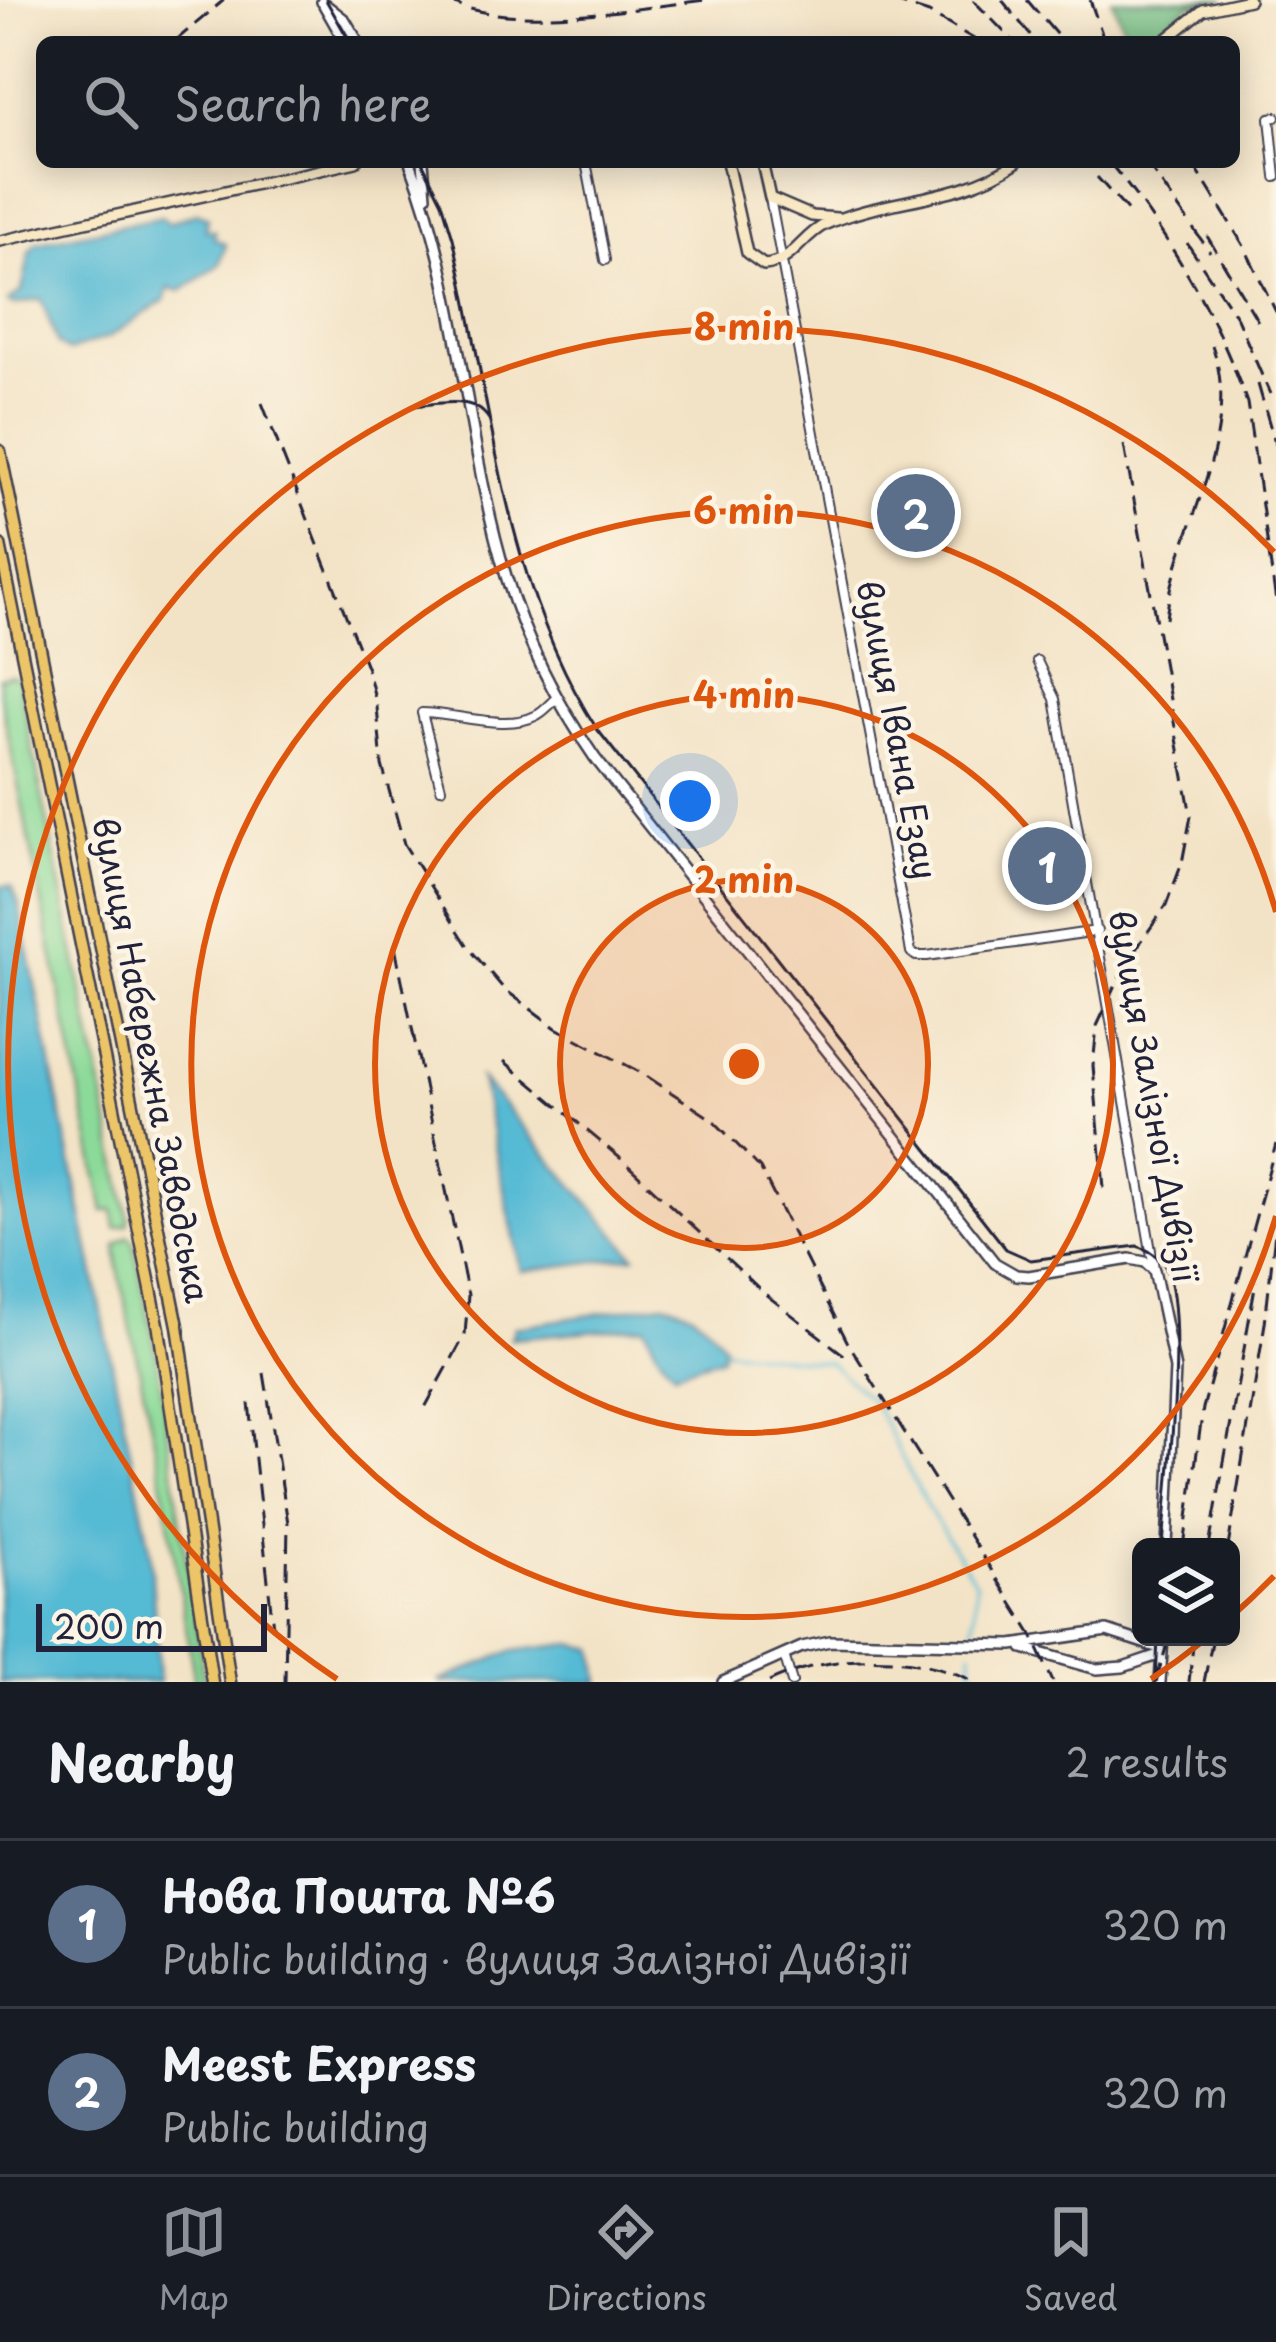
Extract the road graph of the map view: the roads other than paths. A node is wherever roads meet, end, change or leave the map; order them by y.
1 (1249, 0) edge
2 (321, 1) edge
3 (341, 36) edge
4 (354, 36) edge
5 (1170, 36) edge
6 (1276, 118) edge
7 (329, 168) edge
8 (412, 168) edge
9 (424, 168) edge
10 (587, 168) edge
11 (729, 168) edge
12 (763, 168) edge
13 (1005, 168) edge
14 (1276, 177) edge
15 (770, 198) junction
16 (428, 213) junction
17 (842, 218) junction
18 (0, 242) edge
19 (605, 260) dead end
20 (783, 262) junction
21 (0, 451) edge
22 (0, 545) edge
23 (1037, 661) dead end
24 (557, 698) junction
25 (441, 788) dead end
26 (1097, 931) junction
27 (1154, 1270) junction
28 (1167, 1538) edge
29 (1012, 1645) junction
30 (1162, 1647) edge
31 (784, 1654) junction
32 (791, 1681) edge
33 (212, 1682) edge
34 (230, 1682) edge
35 (723, 1682) edge
36 (1160, 1682) edge

1 - 5 main road
2 - 3 street
2 - 4 street
6 - 14 street
7 - 18 main road
8 - 16 street
9 - 16 street
10 - 19 street
11 - 20 main road
12 - 15 main road, вулиця Івана Езау
13 - 17 main road
15 - 17 main road
15 - 20 street, вулиця Івана Езау
16 - 24 street
17 - 20 main road
20 - 26 street, вулиця Івана Езау
21 - 34 main road, вулиця Набережна Заводська
22 - 33 main road, вулиця Набережна Заводська
23 - 26 street, вулиця Залізної Дивізії
24 - 25 street
24 - 27 street
26 - 27 street, вулиця Залізної Дивізії
27 - 28 street, вулиця Залізної Дивізії
29 - 30 street
29 - 30 street
29 - 31 street
30 - 36 street
31 - 32 street
31 - 35 street

